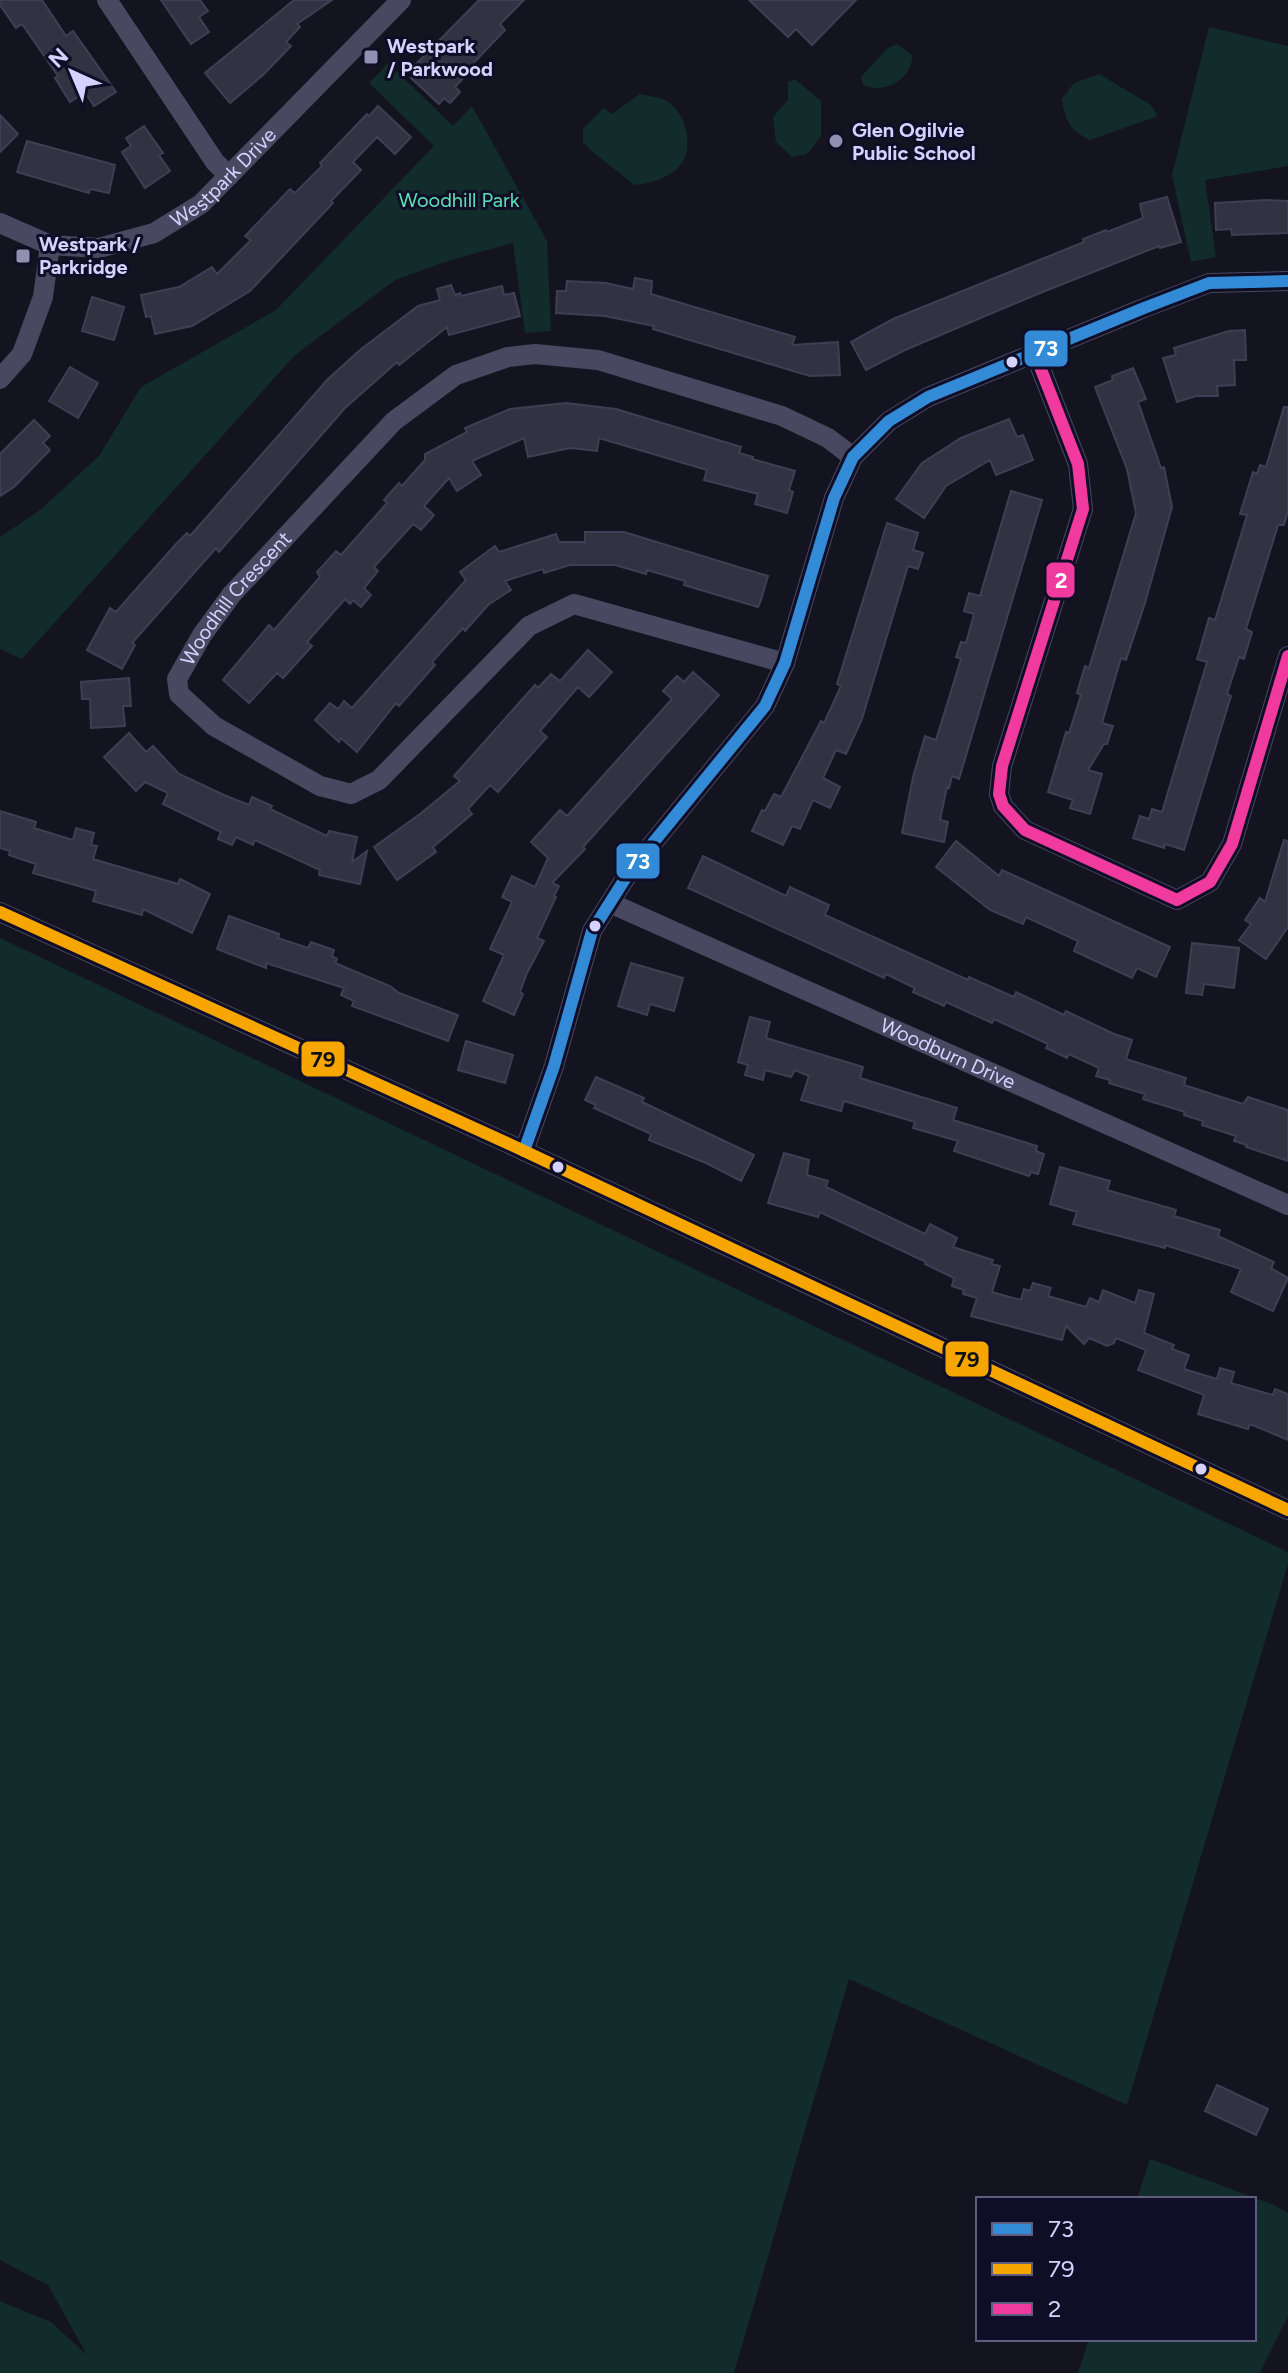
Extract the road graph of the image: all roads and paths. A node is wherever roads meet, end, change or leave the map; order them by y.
1 (107, 0) edge
2 (400, 1) edge
3 (229, 176) junction
4 (0, 223) edge
5 (50, 245) junction
6 (1288, 281) edge
7 (1035, 354) junction
8 (0, 379) edge
9 (853, 457) junction
10 (1288, 656) edge
11 (785, 663) junction
12 (610, 903) junction
13 (0, 912) edge
14 (524, 1151) junction
15 (1288, 1205) edge
16 (1288, 1510) edge

1 - 3 street
2 - 3 street, Westpark Drive
3 - 5 street, Westpark Drive
4 - 5 street, Westpark Drive
5 - 8 street
6 - 7 street
7 - 9 street
7 - 10 street
9 - 11 street
9 - 11 street, Woodhill Crescent
11 - 12 street
12 - 14 street
12 - 15 street, Woodburn Drive
13 - 14 street
14 - 16 street

